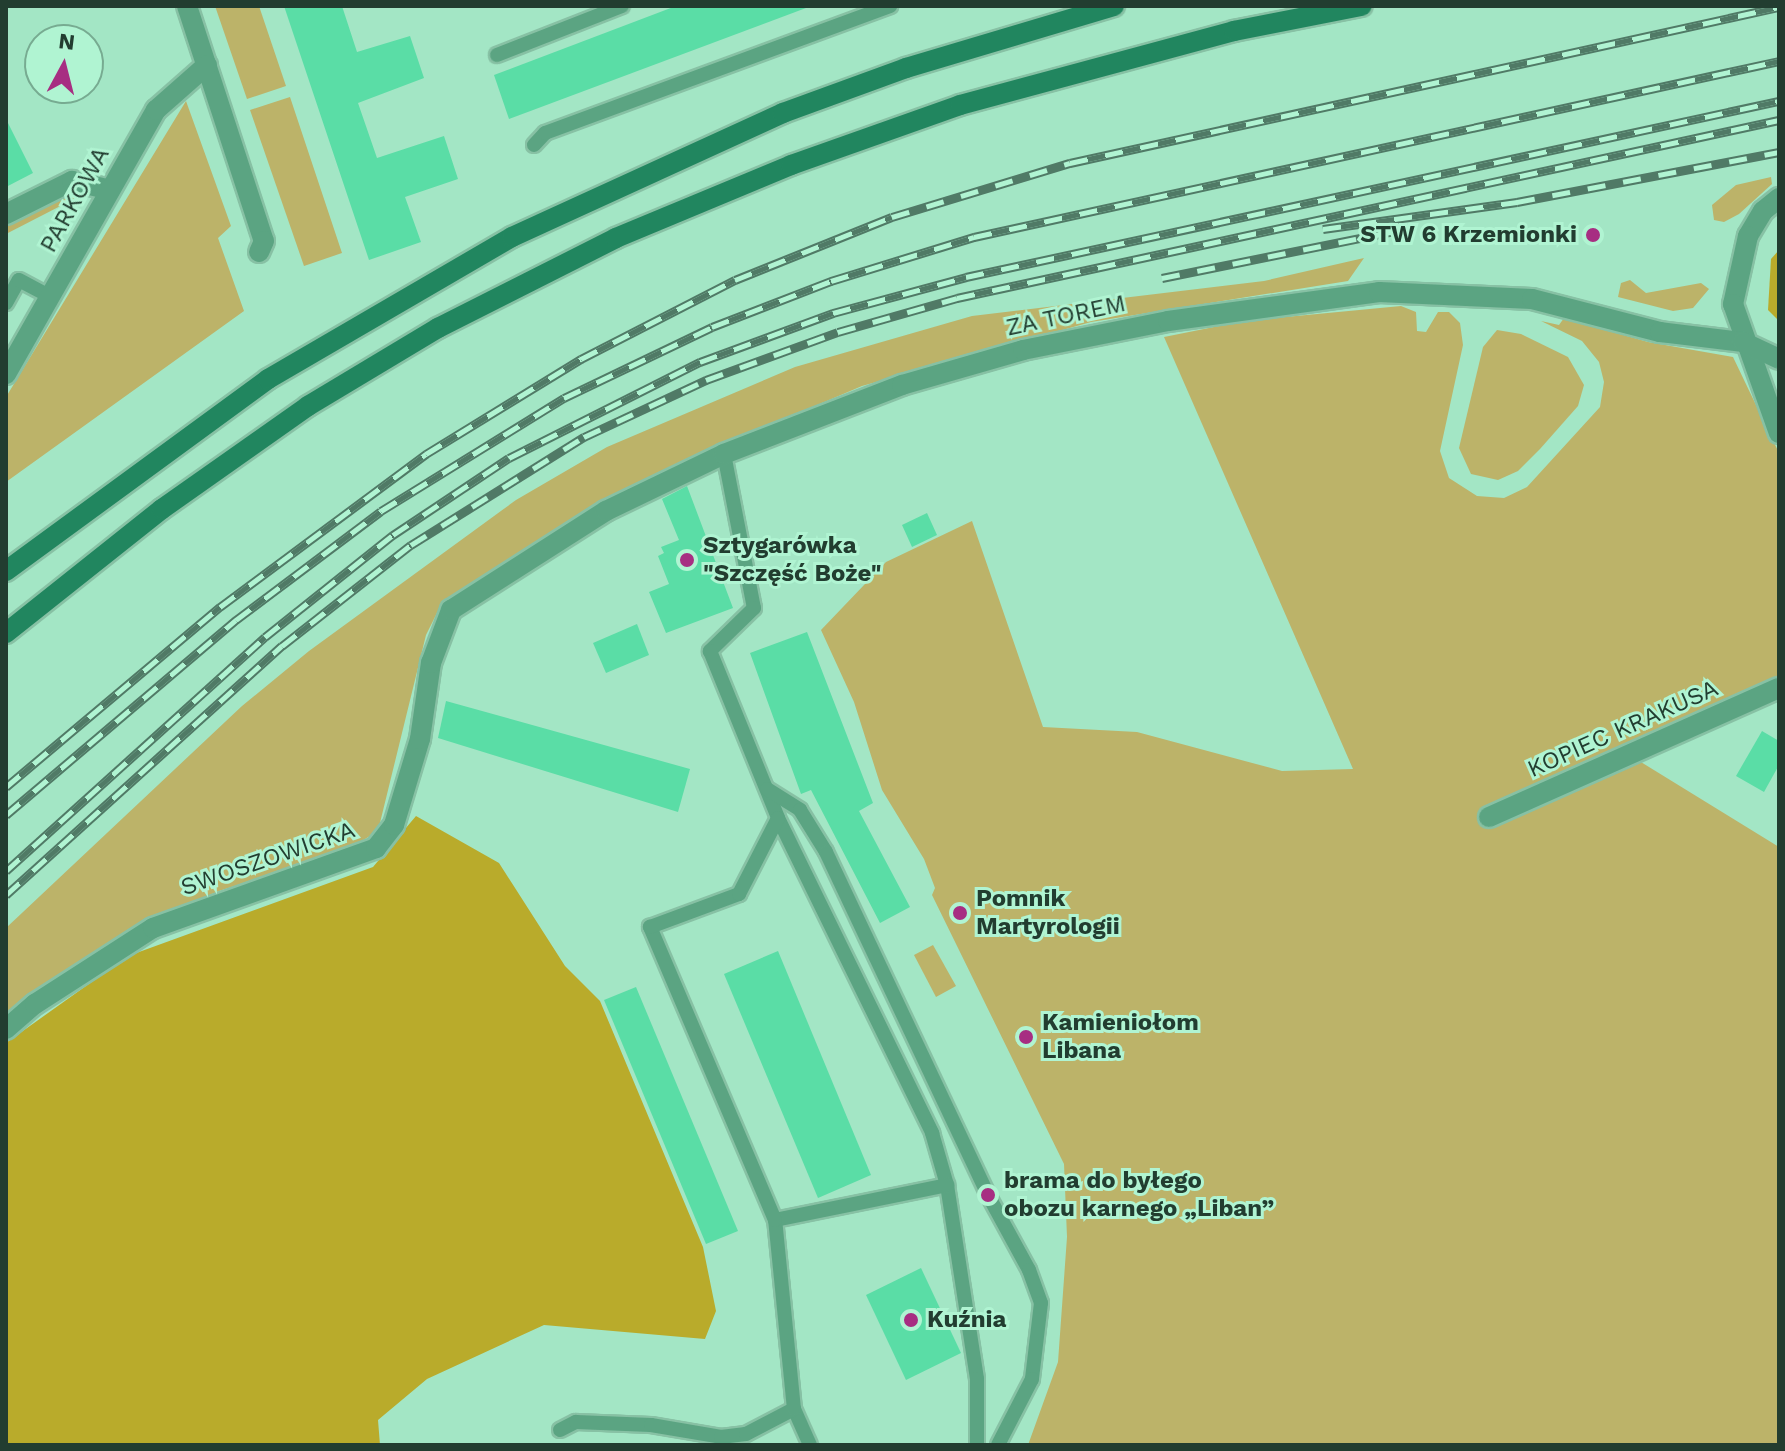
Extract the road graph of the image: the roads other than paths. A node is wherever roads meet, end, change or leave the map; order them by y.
1 (187, 6) edge
2 (622, 6) edge
3 (890, 6) edge
4 (1114, 6) edge
5 (1362, 6) edge
6 (497, 55) dead end
7 (207, 65) junction
8 (534, 145) dead end
9 (110, 190) junction
10 (1779, 198) edge
11 (6, 214) edge
12 (259, 252) dead end
13 (51, 297) junction
14 (6, 303) edge
15 (1743, 342) junction
16 (1779, 359) edge
17 (6, 374) edge
18 (1779, 433) edge
19 (724, 454) junction
20 (6, 571) edge
21 (451, 610) joint
22 (6, 633) edge
23 (1779, 688) edge
24 (766, 789) junction
25 (1489, 817) dead end
26 (778, 818) junction
27 (6, 1029) edge
28 (947, 1185) junction
29 (775, 1220) junction
30 (794, 1409) junction
31 (560, 1430) dead end
32 (810, 1445) edge
33 (977, 1445) edge
34 (998, 1445) edge

1 - 7 street
2 - 6 lane
3 - 8 lane
4 - 20 main road
5 - 22 main road
7 - 9 street, PARKOWA
7 - 12 street
9 - 11 street
9 - 13 street, PARKOWA
10 - 15 street
13 - 14 lane
13 - 17 street, PARKOWA
15 - 16 street, ZA TOREM
15 - 18 street
15 - 19 street, ZA TOREM
19 - 21 street, ZA TOREM
19 - 24 lane
21 - 27 street, SWOSZOWICKA
23 - 25 street, KOPIEC KRAKUSA
24 - 26 lane
24 - 34 lane
26 - 28 lane
26 - 29 lane
28 - 29 lane
28 - 33 lane
29 - 30 lane
30 - 31 lane
30 - 32 lane

